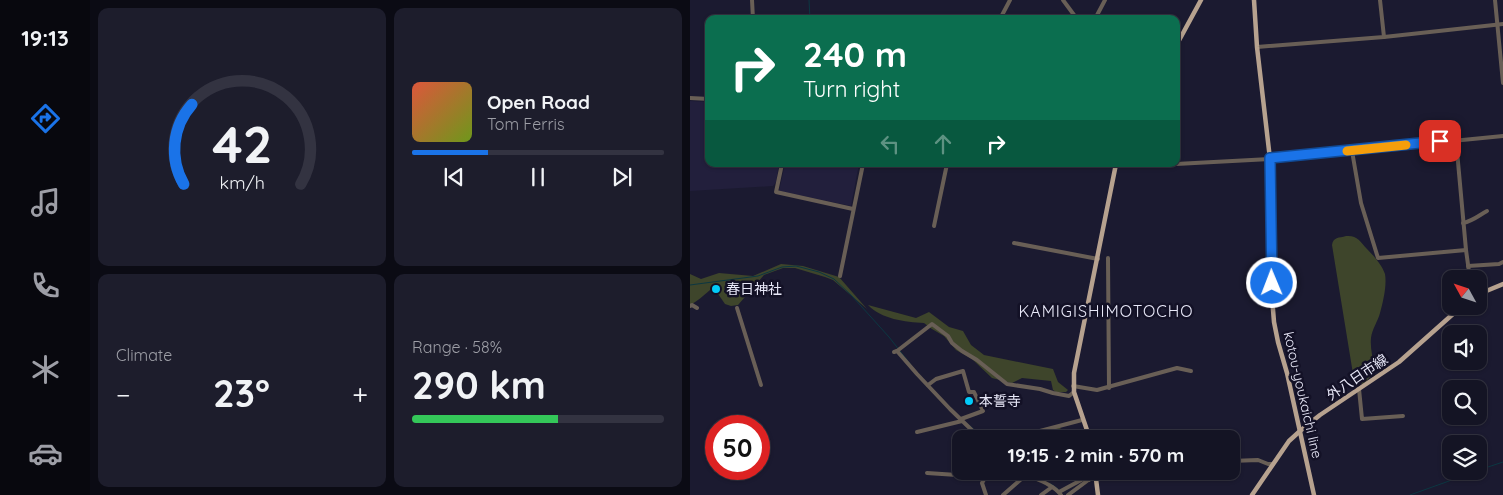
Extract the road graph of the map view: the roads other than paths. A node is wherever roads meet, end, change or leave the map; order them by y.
1 (752, 0) edge
2 (1010, 0) edge
3 (1063, 0) edge
4 (1105, 0) edge
5 (1201, 0) edge
6 (1254, 0) edge
7 (1380, 0) edge
8 (1495, 0) edge
9 (753, 15) edge
10 (1002, 15) edge
11 (1074, 15) edge
12 (1097, 15) edge
13 (1503, 24) edge
14 (1497, 25) junction
15 (1384, 37) junction
16 (1180, 39) edge
17 (1257, 46) junction
18 (1503, 83) edge
19 (690, 98) edge
20 (705, 99) edge
21 (1503, 136) edge
22 (1456, 140) junction
23 (1352, 151) junction
24 (1270, 158) junction
25 (1180, 164) edge
26 (781, 167) edge
27 (862, 167) edge
28 (946, 167) edge
29 (1115, 167) edge
30 (853, 209) junction
31 (1487, 211) dead end
32 (1464, 223) junction
33 (934, 226) dead end
34 (1014, 243) dead end
35 (1466, 250) junction
36 (1108, 258) dead end
37 (1098, 259) junction
38 (1503, 262) edge
39 (1468, 266) junction
40 (1469, 270) edge
41 (840, 276) dead end
42 (1503, 284) edge
43 (1488, 290) edge
44 (690, 306) edge
45 (697, 308) dead end
46 (736, 308) dead end
47 (1452, 315) edge
48 (1191, 371) dead end
49 (761, 385) dead end
50 (928, 385) junction
51 (1073, 386) junction
52 (1109, 388) junction
53 (1359, 390) junction
54 (1074, 392) junction
55 (1403, 416) dead end
56 (962, 420) junction
57 (1082, 420) junction
58 (972, 430) edge
59 (1044, 430) edge
60 (1086, 430) edge
61 (1300, 431) junction
62 (917, 432) dead end
63 (1240, 461) edge
64 (1273, 464) junction
65 (926, 473) dead end
66 (952, 476) edge
67 (983, 480) edge
68 (1020, 480) edge
69 (1039, 480) edge
70 (1083, 480) edge
71 (1088, 480) edge
72 (1096, 480) edge
73 (1052, 487) junction
74 (1060, 493) edge
75 (986, 495) edge
76 (1003, 495) edge
77 (1041, 495) edge
78 (1068, 495) edge
79 (1098, 495) edge
80 (1252, 495) edge
81 (1314, 495) edge

1 - 9 street
2 - 10 street
3 - 11 street
4 - 12 street
5 - 16 main road
6 - 17 main road, kotou-youkaichi line
7 - 15 street
8 - 14 street
13 - 14 street
14 - 15 street
14 - 18 street
15 - 17 street
17 - 24 main road, kotou-youkaichi line
19 - 20 street
21 - 22 street
22 - 23 street
22 - 32 street
23 - 24 street
23 - 35 street
24 - 25 street
24 - 61 main road, kotou-youkaichi line
26 - 30 street
27 - 30 street
28 - 33 street
29 - 37 main road
30 - 41 street
31 - 32 street
32 - 35 street
34 - 37 street
35 - 39 street
36 - 52 street
37 - 51 main road
38 - 39 street
39 - 40 street
42 - 43 main road
44 - 45 street
46 - 49 street
47 - 53 main road, 外八日市線
48 - 52 street
50 - 54 street
50 - 56 street
50 - 56 street
51 - 52 street
51 - 54 main road
53 - 55 street
53 - 61 main road, 外八日市線
54 - 57 main road
56 - 58 street
56 - 62 street
57 - 59 street
57 - 60 main road
61 - 64 main road, 外八日市線
61 - 81 main road, kotou-youkaichi line
63 - 64 street
64 - 80 main road, 外八日市線
65 - 66 street
67 - 75 street
68 - 76 street
69 - 73 street
70 - 74 street
71 - 78 street
72 - 79 main road
73 - 74 street
73 - 77 street

